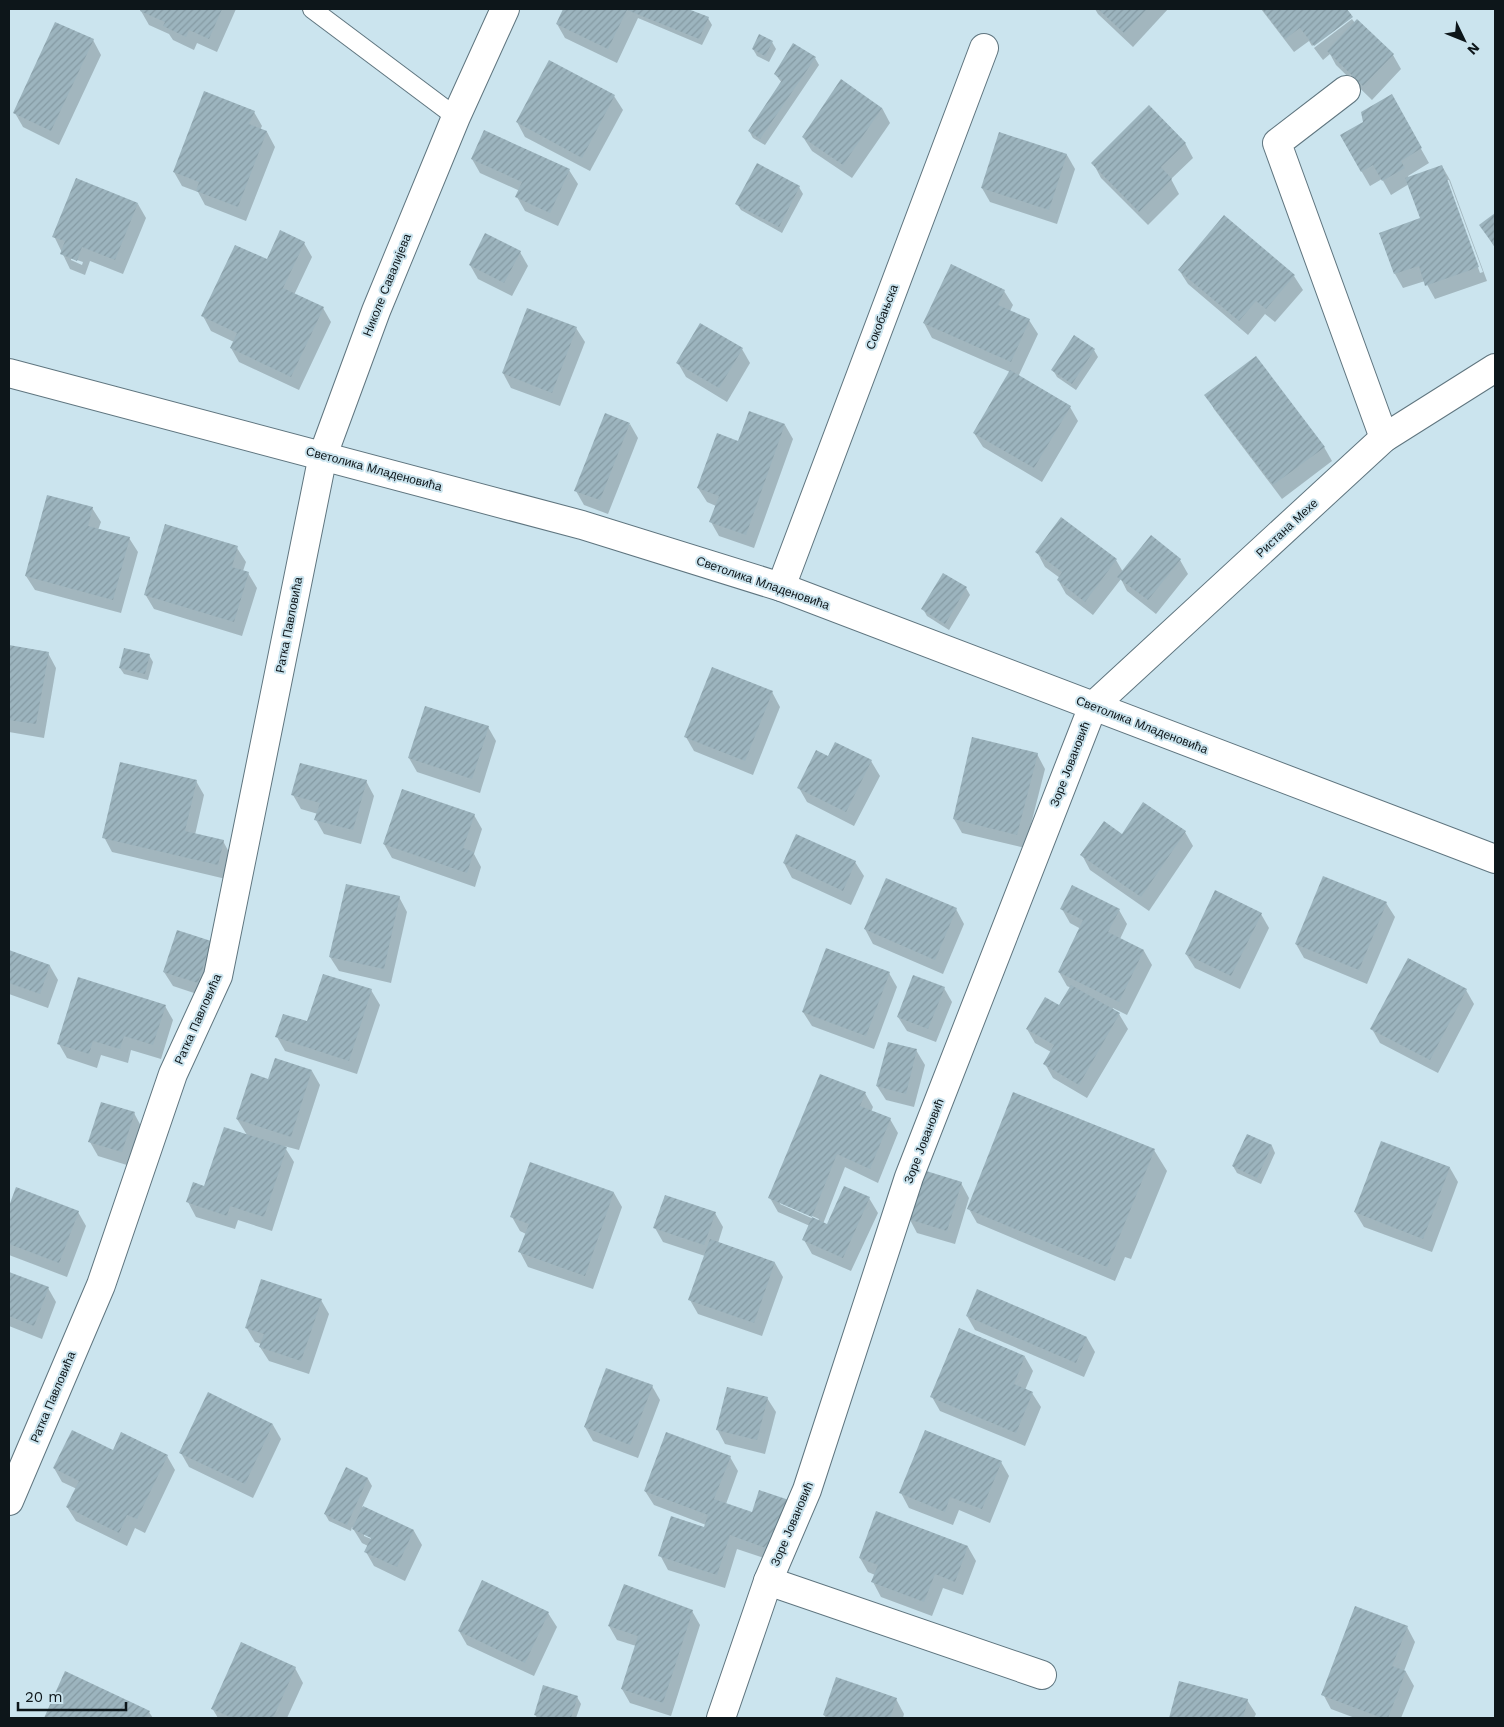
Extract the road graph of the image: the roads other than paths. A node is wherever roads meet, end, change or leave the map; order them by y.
1 (312, 9) edge
2 (505, 9) edge
3 (984, 48) dead end
4 (1346, 90) dead end
5 (456, 116) junction
6 (1495, 368) edge
7 (9, 373) edge
8 (1384, 438) junction
9 (322, 455) junction
10 (781, 587) junction
11 (1093, 706) junction
12 (1495, 859) edge
13 (9, 1501) edge
14 (768, 1581) junction
15 (1042, 1675) dead end
16 (721, 1718) edge

1 - 5 lane
2 - 5 street, Николе Савалијева
3 - 10 street, Сокобањска
4 - 8 street
5 - 9 street, Николе Савалијева
6 - 8 street, Ристана Мехе
7 - 9 street, Светолика Младеновића
8 - 11 street, Ристана Мехе
9 - 10 street, Светолика Младеновића
9 - 13 street, Ратка Павловића
10 - 11 street, Светолика Младеновића
11 - 12 street, Светолика Младеновића
11 - 14 street, Зоре Јовановић
14 - 15 street, Зоре Јовановић
14 - 16 street, Зоре Јовановић

